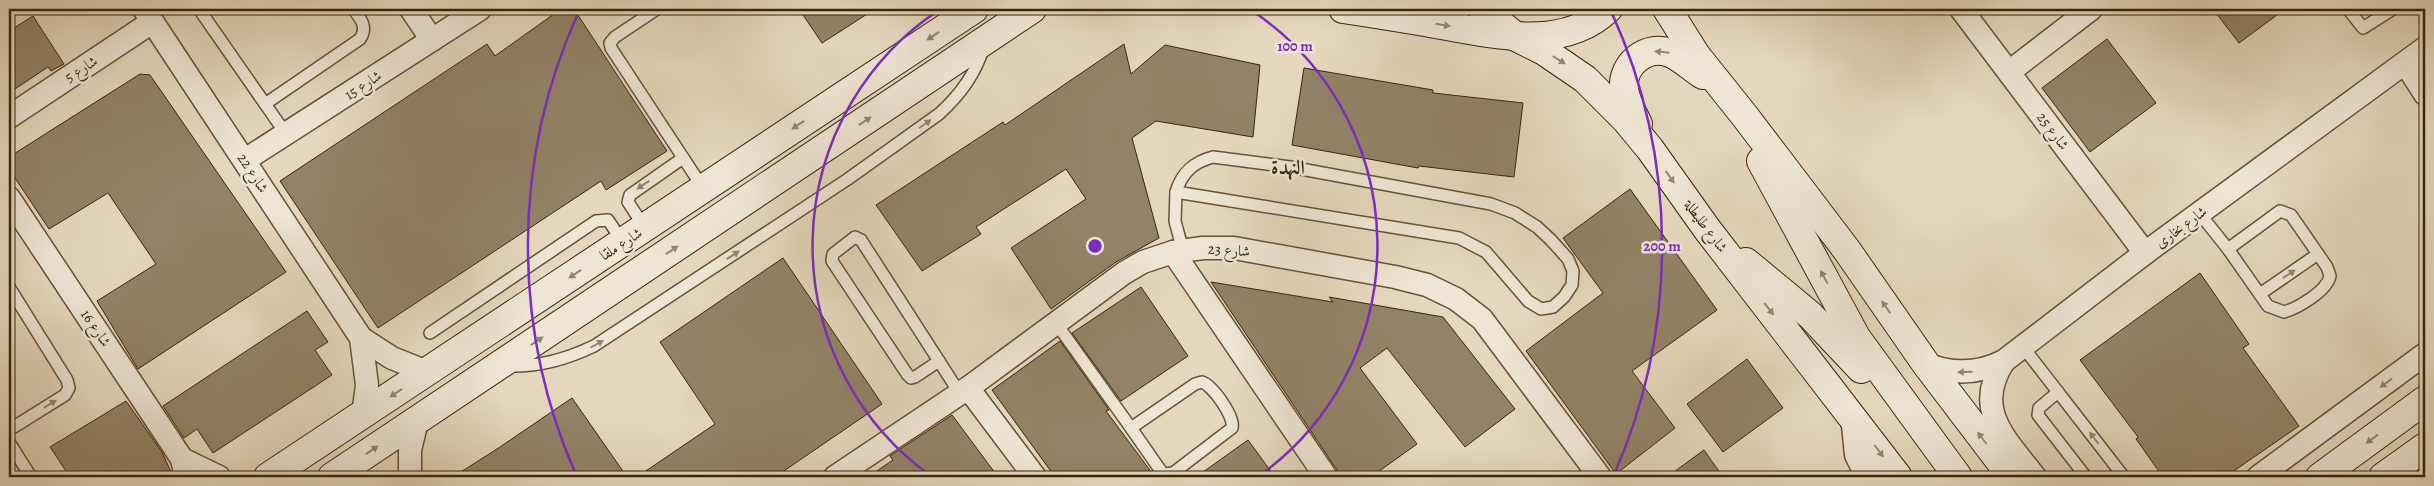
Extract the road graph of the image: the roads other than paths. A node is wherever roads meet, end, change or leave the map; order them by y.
1 (199, 9) edge
2 (354, 9) edge
3 (411, 9) edge
4 (480, 9) edge
5 (657, 9) edge
6 (974, 9) edge
7 (1032, 9) edge
8 (1343, 9) edge
9 (1483, 9) edge
10 (1608, 9) edge
11 (1667, 9) edge
12 (1961, 9) edge
13 (2091, 9) edge
14 (2348, 9) edge
15 (2393, 9) edge
16 (148, 15) edge
17 (1516, 37) junction
18 (432, 40) junction
19 (985, 40) junction
20 (2425, 48) edge
21 (2405, 64) junction
22 (2008, 72) junction
23 (1719, 85) junction
24 (2425, 94) edge
25 (266, 104) junction
26 (1744, 115) junction
27 (9, 117) edge
28 (286, 134) junction
29 (1650, 149) junction
30 (683, 158) junction
31 (245, 160) junction
32 (703, 188) junction
33 (1176, 192) junction
34 (9, 198) edge
35 (2200, 214) junction
36 (1706, 229) junction
37 (634, 235) junction
38 (2228, 249) junction
39 (1178, 252) junction
40 (2145, 253) junction
41 (2318, 254) junction
42 (9, 287) edge
43 (2260, 294) junction
44 (1056, 323) junction
45 (430, 334) dead end
46 (361, 338) junction
47 (2023, 347) junction
48 (2425, 354) edge
49 (939, 361) junction
50 (2004, 361) junction
51 (1926, 364) junction
52 (500, 366) junction
53 (427, 372) junction
54 (964, 391) junction
55 (2058, 392) junction
56 (2425, 400) edge
57 (363, 416) junction
58 (1852, 416) junction
59 (417, 421) junction
60 (1131, 428) junction
61 (9, 430) edge
62 (9, 442) edge
63 (2425, 447) edge
64 (1856, 454) junction
65 (184, 468) edge
66 (2009, 475) edge
67 (31, 477) edge
68 (219, 477) edge
69 (268, 477) edge
70 (332, 477) edge
71 (410, 477) edge
72 (835, 477) edge
73 (1036, 477) edge
74 (1326, 477) edge
75 (1600, 477) edge
76 (1848, 477) edge
77 (1867, 477) edge
78 (1898, 477) edge
79 (1944, 477) edge
80 (1958, 477) edge
81 (2035, 477) edge
82 (2086, 477) edge
83 (2124, 477) edge
84 (2258, 477) edge
85 (2320, 477) edge
86 (2383, 477) edge

1 - 25 lane
2 - 25 lane
3 - 18 street
4 - 18 street, شارع 15
5 - 30 lane
6 -> 32 street, شارع ملقا
7 - 19 street
8 -> 17 street
9 - 17 street, شارع طليطلة
10 - 17 street
11 - 23 street
12 - 22 street, شارع 25
13 - 22 street
14 - 15 lane
16 - 27 street, شارع 5
16 - 31 street, شارع 22
17 -> 29 street, شارع طليطلة
18 - 28 street, شارع 15
52 -> 19 street
52 -> 19 lane
20 - 21 street, شارع بخارى
21 - 24 street
21 - 35 street, شارع بخارى
22 - 40 street, شارع 25
23 - 26 street
23 -> 29 street
25 - 28 lane
51 -> 26 street
80 -> 26 street
28 - 31 street, شارع 15
29 -> 36 street, شارع طليطلة
30 - 32 lane
30 -> 37 lane
31 - 46 street, شارع 22
32 - 37 street, شارع ملقا
33 - 33 lane
33 - 39 lane
34 - 65 street, شارع 16
35 - 38 lane
35 - 40 street, شارع بخارى
36 -> 58 street, شارع طليطلة
36 - 79 street
37 - 45 lane
37 -> 53 street, شارع ملقا
38 - 41 lane
38 - 43 lane
39 - 44 street, شارع 23
39 - 74 street
39 - 75 street, شارع 23
40 - 47 street, شارع بخارى
43 -> 41 lane
41 - 43 lane
61 -> 42 lane
44 - 54 street, شارع 23
44 - 60 lane
46 - 53 street, شارع 22
46 - 57 street, شارع 22
47 - 50 street, شارع بخارى
47 - 55 lane
48 -> 84 street
49 - 49 lane
49 - 54 lane
50 -> 51 street, شارع بخارى
50 - 81 street
66 -> 51 street
52 - 59 street
53 -> 57 street, شارع ملقا
54 - 72 street, شارع 23
54 - 73 street
55 - 82 lane
83 -> 55 lane
56 -> 85 street
57 - 69 street, شارع ملقا
58 - 64 street
58 -> 78 street, شارع طليطلة
70 -> 59 street
59 - 71 street
60 - 60 lane
62 - 67 lane
63 - 86 street
64 - 76 street
64 - 77 street
65 - 68 street, شارع 16

